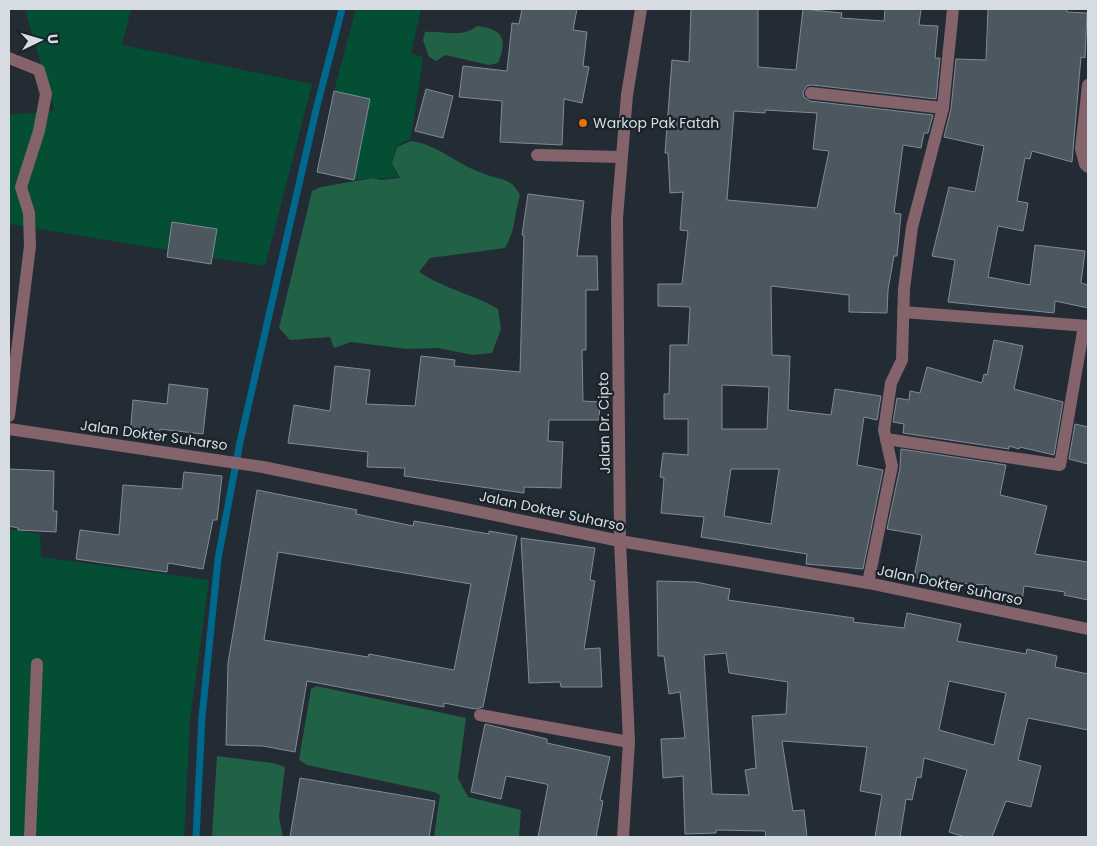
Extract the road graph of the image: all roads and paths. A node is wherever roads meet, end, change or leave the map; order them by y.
1 (641, 9) edge
2 (953, 9) edge
3 (9, 58) edge
4 (1088, 85) edge
5 (811, 93) dead end
6 (944, 108) junction
7 (537, 155) dead end
8 (621, 157) junction
9 (1088, 166) edge
10 (903, 312) junction
11 (1086, 326) edge
12 (9, 416) edge
13 (9, 429) edge
14 (886, 439) junction
15 (620, 541) junction
16 (868, 583) junction
17 (1088, 630) edge
18 (37, 664) dead end
19 (480, 715) dead end
20 (629, 742) junction
21 (30, 837) edge
22 (623, 837) edge

1 - 8 street, Jalan Dr. Cipto
2 - 6 street
3 - 12 street
4 - 9 street
5 - 6 street
6 - 10 street
7 - 8 street
8 - 15 street, Jalan Dr. Cipto
10 - 11 street
10 - 14 street
11 - 14 street
13 - 15 street, Jalan Dokter Suharso
14 - 16 street
15 - 16 street, Jalan Dokter Suharso
15 - 20 street, Jalan Dr. Cipto
16 - 17 street, Jalan Dokter Suharso
18 - 21 street
19 - 20 street
20 - 22 street, Jalan Dr. Cipto

